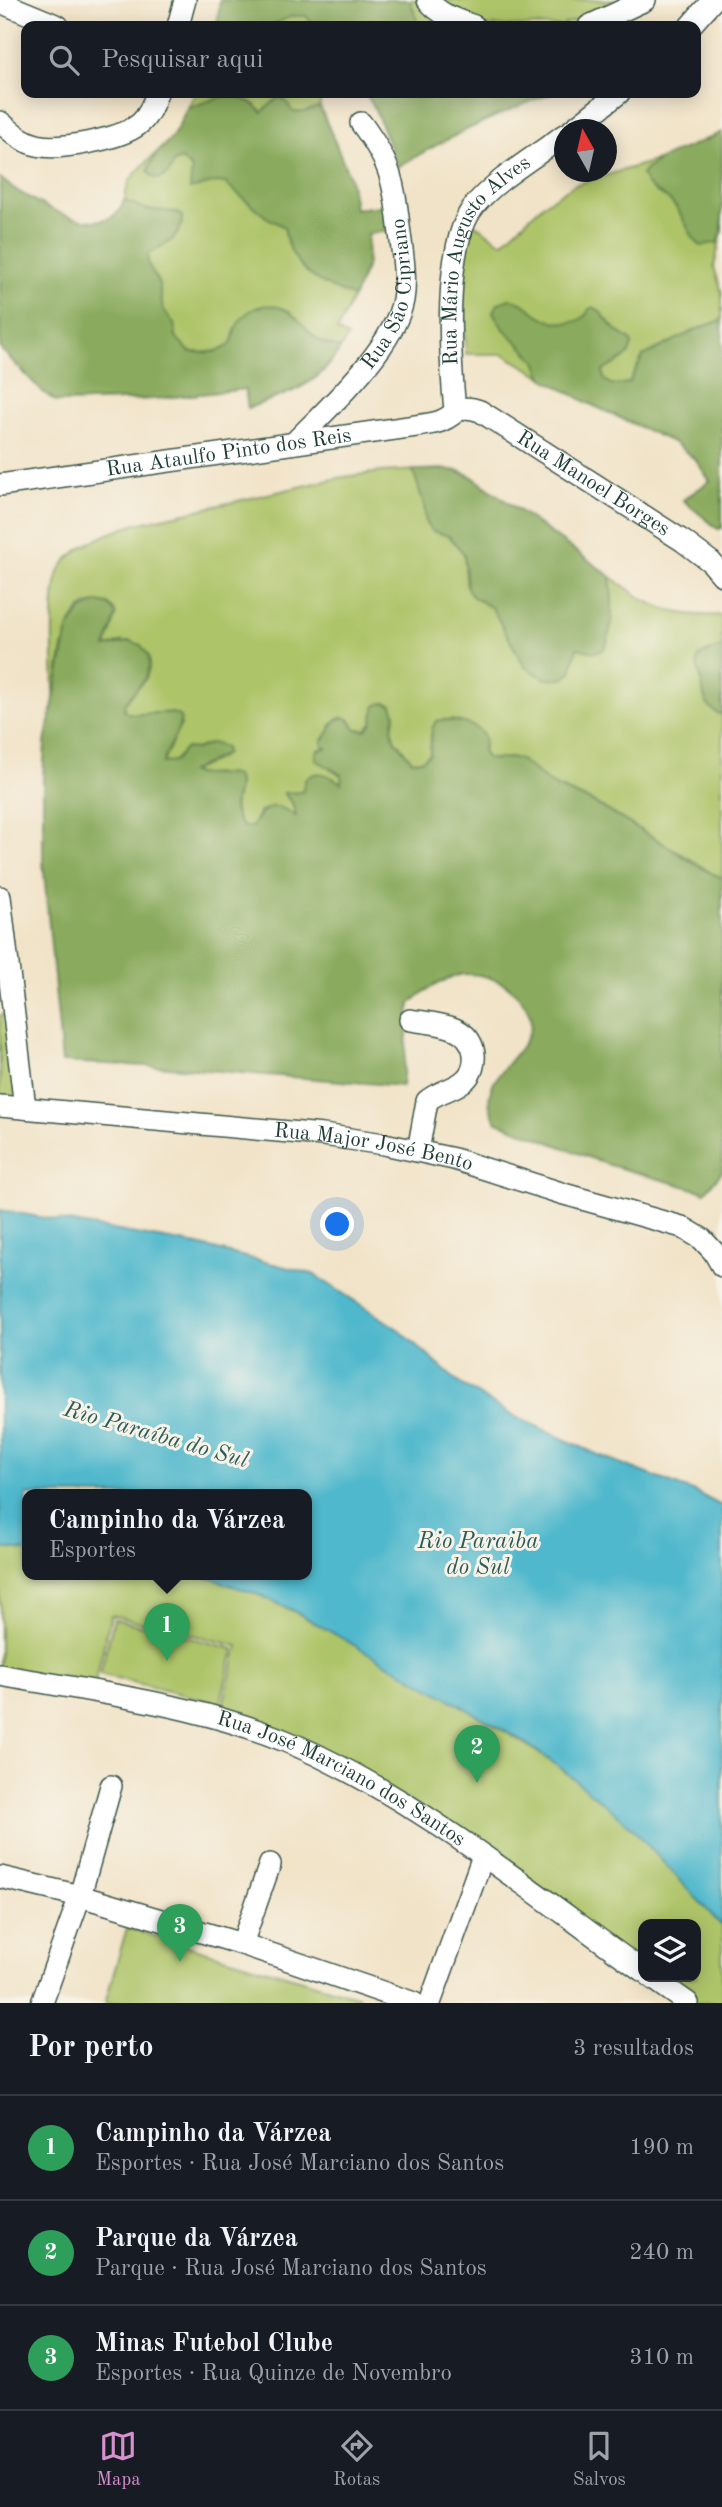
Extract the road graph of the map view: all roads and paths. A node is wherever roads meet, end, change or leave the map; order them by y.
1 (185, 0) edge
2 (428, 0) edge
3 (645, 0) edge
4 (713, 0) edge
5 (0, 2) edge
6 (46, 21) edge
7 (179, 21) edge
8 (460, 21) edge
9 (600, 21) edge
10 (694, 21) edge
11 (155, 98) edge
12 (613, 98) edge
13 (586, 119) edge
14 (0, 122) edge
15 (361, 123) dead end
16 (554, 143) edge
17 (455, 411) junction
18 (294, 443) junction
19 (0, 485) edge
20 (722, 575) edge
21 (0, 897) edge
22 (410, 1020) dead end
23 (0, 1106) edge
24 (25, 1108) junction
25 (418, 1151) junction
26 (722, 1266) edge
27 (0, 1675) edge
28 (111, 1786) dead end
29 (483, 1856) junction
30 (270, 1864) dead end
31 (0, 1877) edge
32 (80, 1896) junction
33 (242, 1944) junction
34 (638, 1967) edge
35 (658, 1982) edge
36 (42, 2003) edge
37 (414, 2003) edge
38 (430, 2003) edge
39 (688, 2003) edge

1 - 7 street
2 - 8 street
3 - 9 street
4 - 10 street
5 - 6 street
11 - 14 street
12 - 13 street
15 - 18 street, Rua São Cipriano
16 - 17 street, Rua Mário Augusto Alves
17 - 18 street, Rua Ataulfo Pinto dos Reis
17 - 20 street, Rua Manoel Borges
18 - 19 street, Rua Ataulfo Pinto dos Reis
21 - 24 street
22 - 25 street
23 - 24 street, Rua Major José Bento
24 - 25 street, Rua Major José Bento
25 - 26 street, Rua Major José Bento
27 - 29 street, Rua José Marciano dos Santos
28 - 32 street
29 - 34 street, Rua José Marciano dos Santos
29 - 38 street
30 - 33 street
31 - 32 street
32 - 33 street
32 - 36 street
33 - 37 street
35 - 39 street

